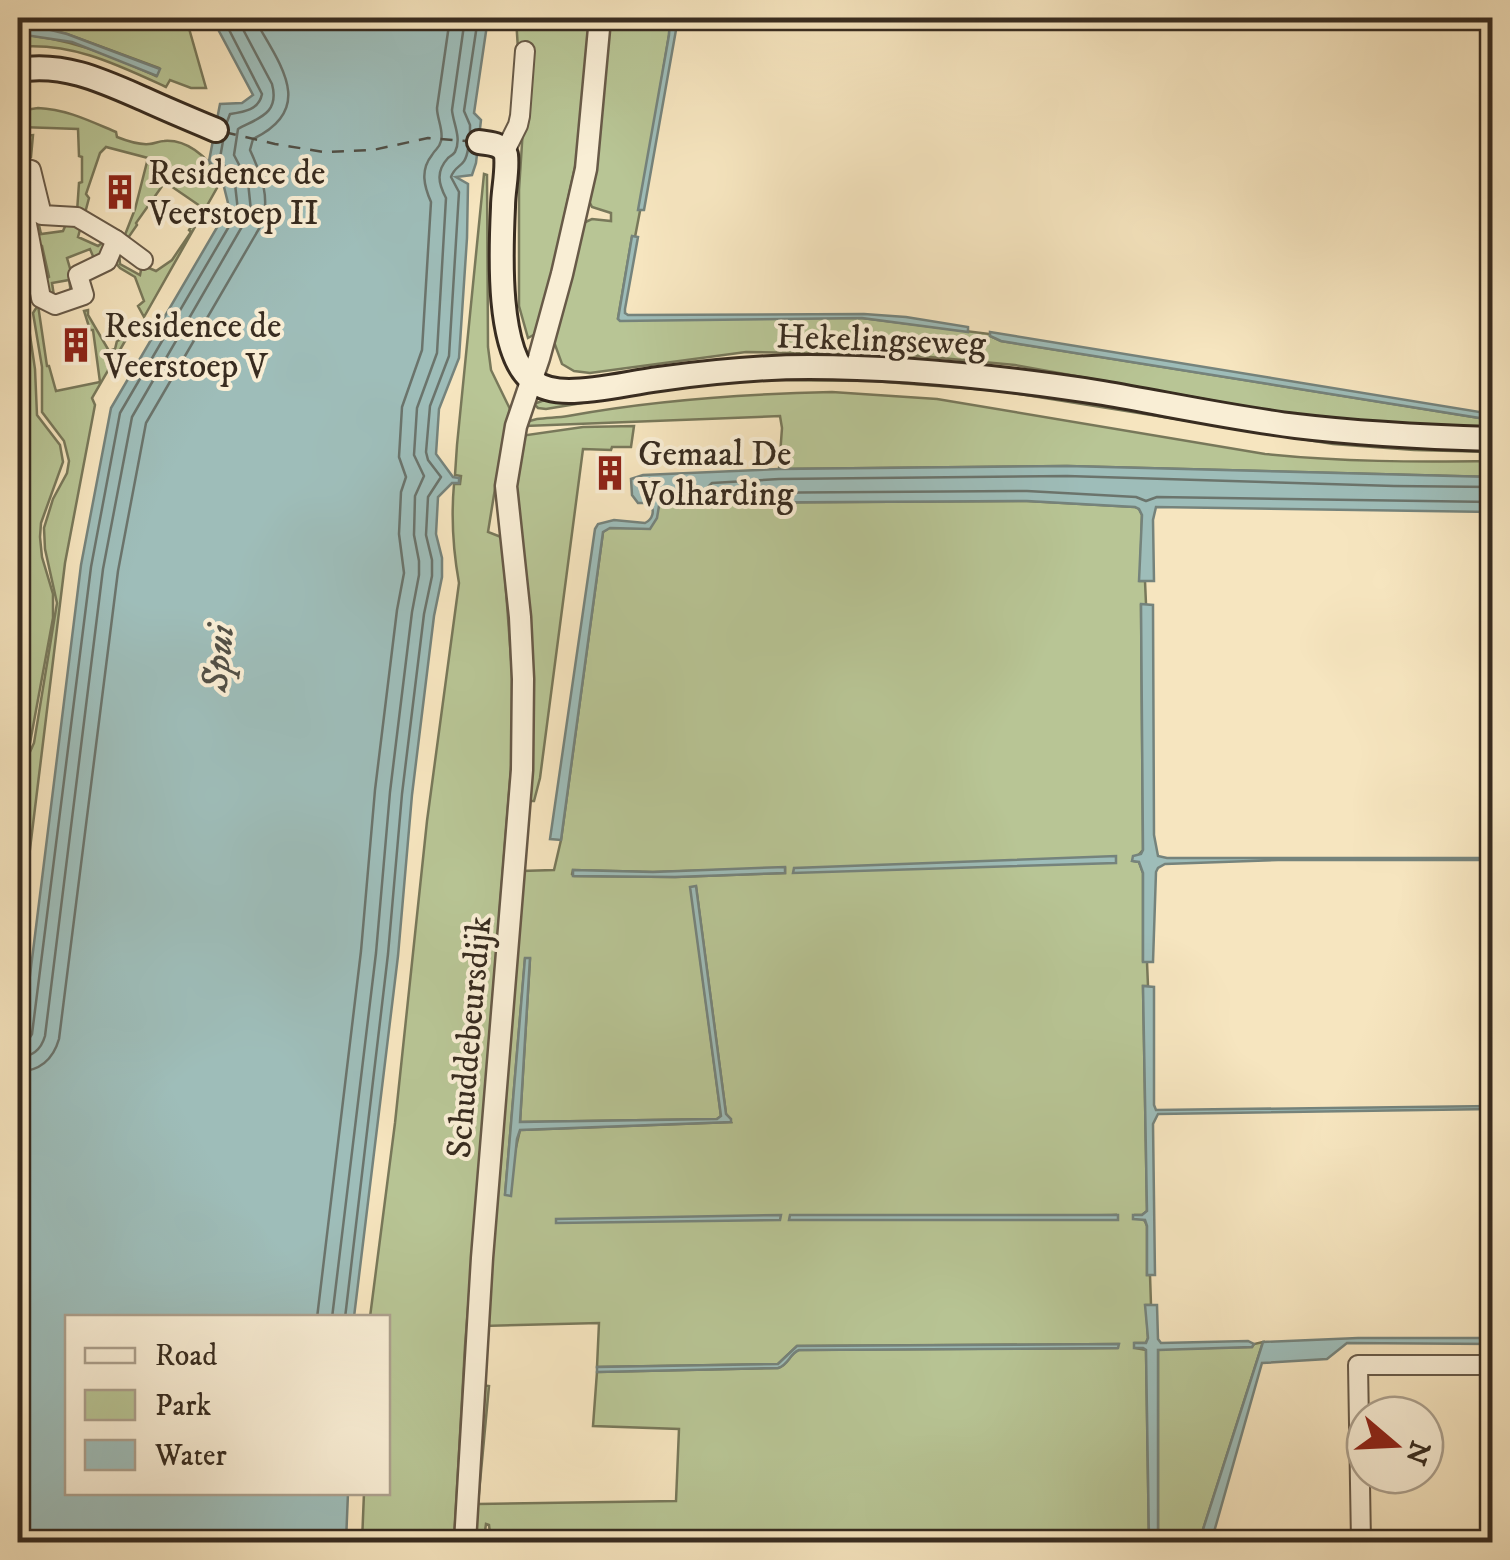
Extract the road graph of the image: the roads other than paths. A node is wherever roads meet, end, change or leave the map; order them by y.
1 (600, 18) edge
2 (524, 50) dead end
3 (18, 70) edge
4 (216, 130) dead end
5 (479, 142) dead end
6 (505, 150) junction
7 (18, 167) edge
8 (18, 177) edge
9 (116, 240) junction
10 (142, 260) dead end
11 (533, 381) junction
12 (1492, 438) edge
13 (1492, 1364) edge
14 (465, 1542) edge
15 (1361, 1542) edge

1 - 11 street
2 - 6 street
3 - 4 main road
5 - 6 main road
6 - 11 main road
7 - 9 street
8 - 9 street
9 - 10 street
11 - 12 main road, Hekelingseweg
11 - 14 street, Schuddebeursdijk
13 - 15 street

